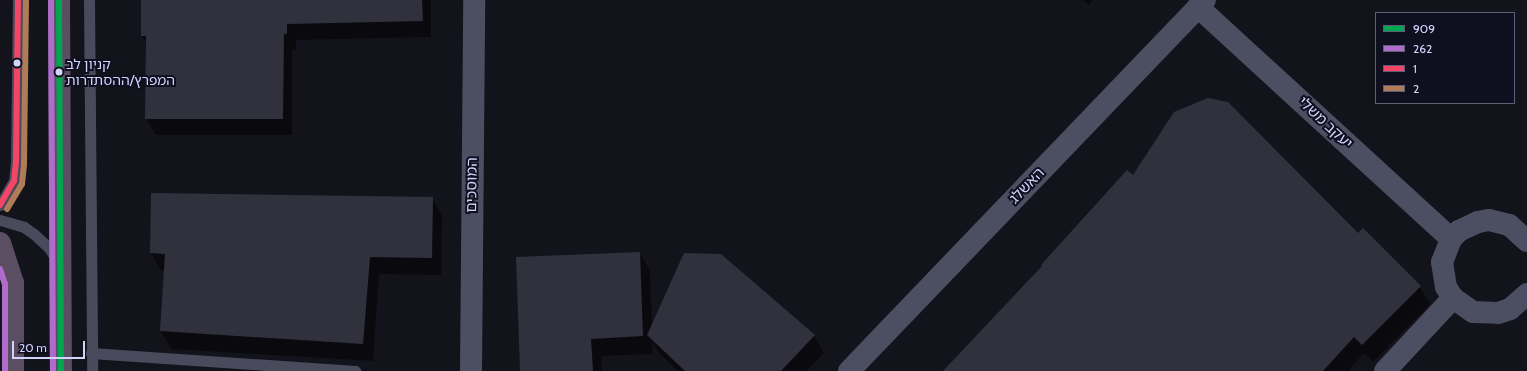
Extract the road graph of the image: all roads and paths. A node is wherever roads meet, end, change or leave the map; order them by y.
1 (18, 0) edge
2 (59, 0) edge
3 (89, 0) edge
4 (474, 0) edge
5 (1202, 4) edge
6 (0, 205) edge
7 (0, 220) edge
8 (1524, 231) edge
9 (1451, 239) junction
10 (0, 243) edge
11 (61, 269) junction
12 (1452, 298) junction
13 (1525, 301) edge
14 (92, 353) junction
15 (13, 371) edge
16 (61, 371) edge
17 (92, 371) edge
18 (354, 371) edge
19 (471, 371) edge
20 (849, 371) edge
21 (1385, 371) edge

1 - 6 lane
2 - 11 highway
3 - 14 lane
4 - 19 street, המוסכים
5 - 9 street, יעקב משלי
5 - 20 street, האשלג
7 - 11 lane
8 - 9 street
9 - 12 street
10 - 15 highway
11 - 16 highway
12 - 13 street
12 - 21 street
14 - 17 lane
14 - 18 lane

